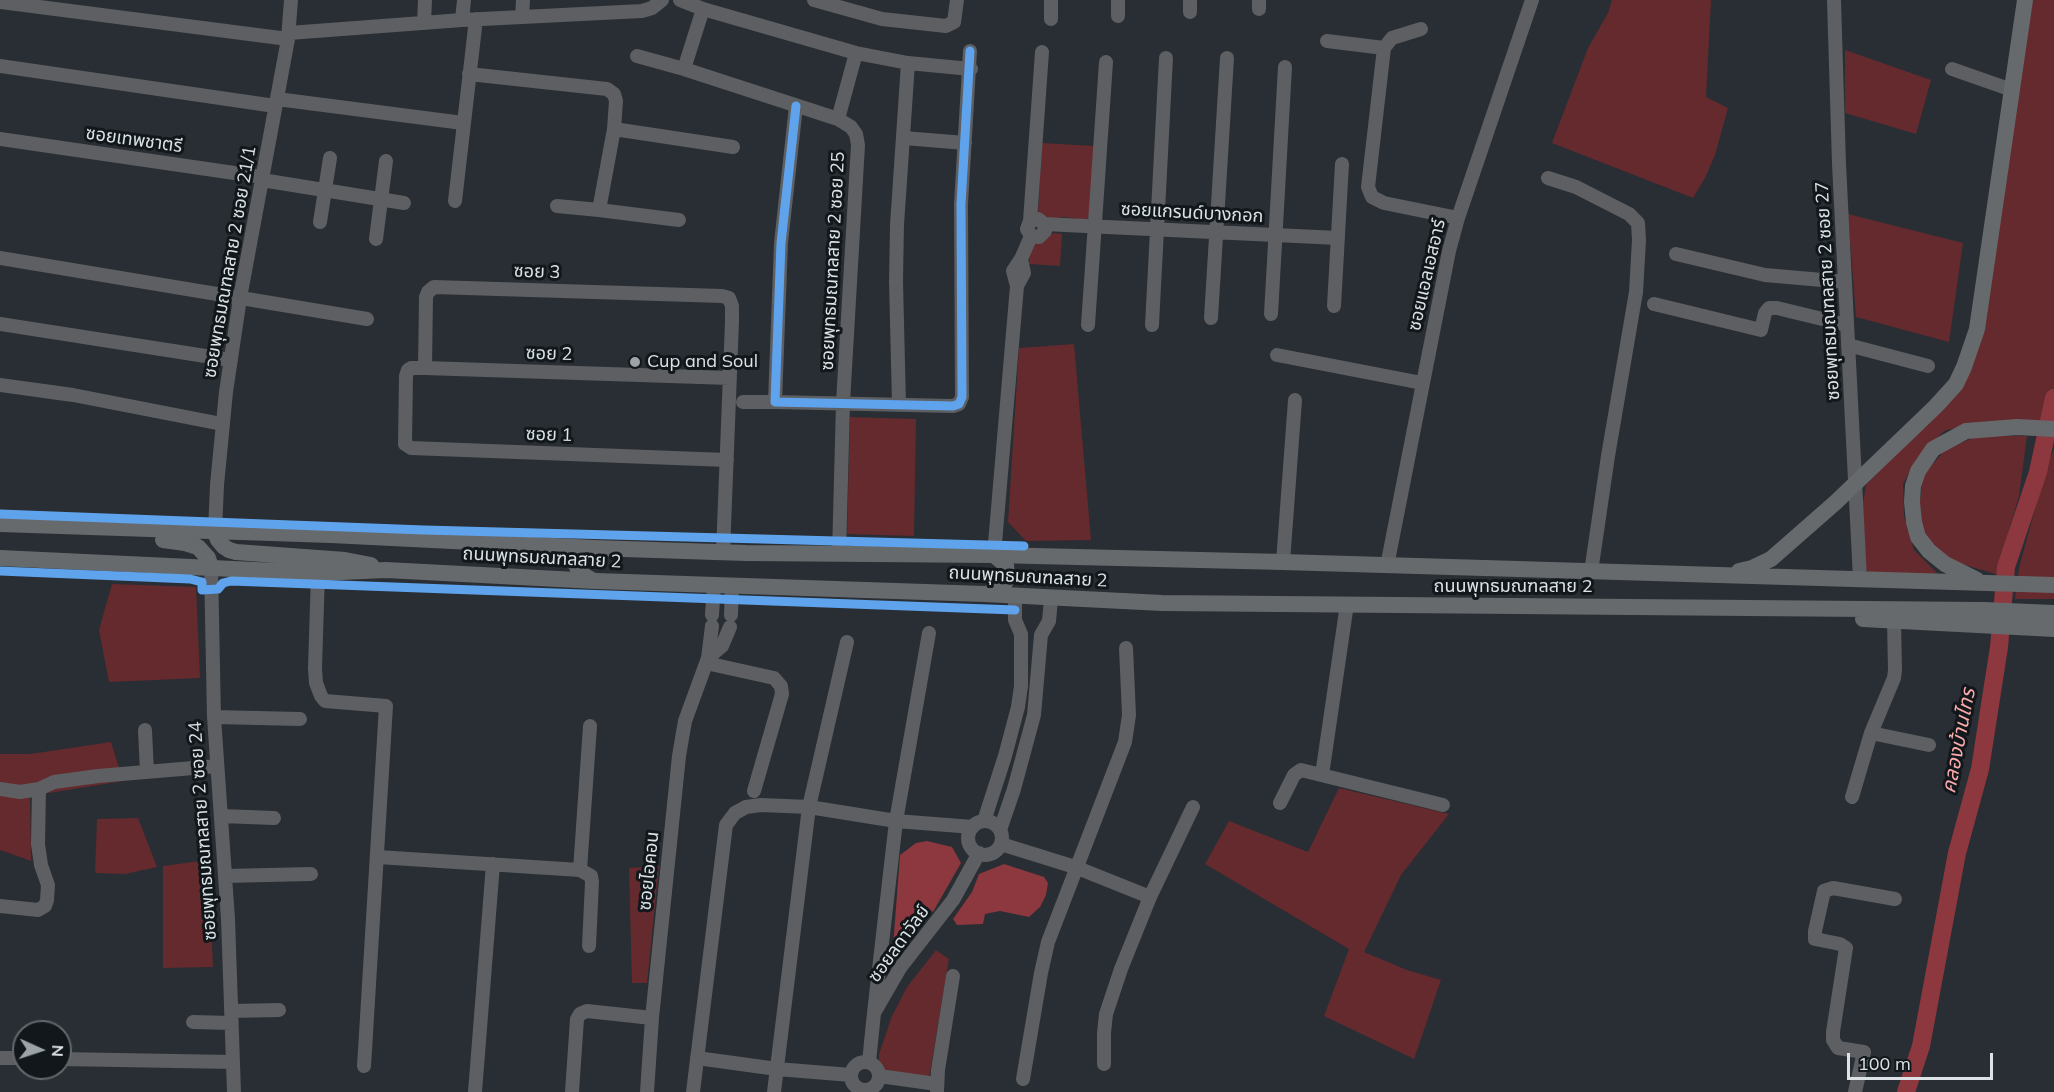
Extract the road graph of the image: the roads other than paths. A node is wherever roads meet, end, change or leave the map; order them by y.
1 (291, 0) edge
2 (425, 0) edge
3 (464, 0) edge
4 (523, 0) edge
5 (680, 0) edge
6 (814, 0) edge
7 (957, 0) edge
8 (1051, 0) edge
9 (1118, 0) edge
10 (1532, 0) edge
11 (1834, 0) edge
12 (2025, 0) edge
13 (659, 1) edge
14 (1, 2) edge
15 (591, 7) edge
16 (860, 7) edge
17 (703, 9) junction
18 (1118, 16) dead end
19 (522, 17) junction
20 (462, 20) junction
21 (477, 20) junction
22 (1051, 20) dead end
23 (424, 23) junction
24 (1421, 29) dead end
25 (288, 36) junction
26 (1326, 41) dead end
27 (1384, 48) junction
28 (970, 51) dead end
29 (856, 52) junction
30 (1042, 52) dead end
31 (637, 56) dead end
32 (1166, 58) dead end
33 (1227, 58) dead end
34 (1106, 62) dead end
35 (908, 63) junction
36 (0, 66) edge
37 (1285, 67) dead end
38 (684, 69) junction
39 (970, 69) junction
40 (1952, 69) dead end
41 (469, 74) junction
42 (2012, 90) junction
43 (276, 102) junction
44 (796, 106) junction
45 (838, 119) junction
46 (463, 123) junction
47 (614, 129) junction
48 (904, 138) junction
49 (0, 139) edge
50 (965, 143) junction
51 (733, 147) dead end
52 (330, 158) dead end
53 (386, 161) dead end
54 (1342, 164) dead end
55 (262, 178) junction
56 (1548, 178) dead end
57 (325, 189) junction
58 (381, 199) junction
59 (455, 201) dead end
60 (404, 203) dead end
61 (557, 206) dead end
62 (599, 210) junction
63 (1458, 218) junction
64 (679, 220) dead end
65 (320, 222) dead end
66 (1037, 222) junction
67 (1095, 226) junction
68 (1157, 230) junction
69 (1216, 232) junction
70 (1275, 235) junction
71 (1338, 238) junction
72 (376, 239) dead end
73 (1676, 254) dead end
74 (0, 258) edge
75 (1845, 282) junction
76 (240, 298) junction
77 (1655, 300) dead end
78 (1334, 306) dead end
79 (1271, 314) dead end
80 (1211, 318) dead end
81 (367, 319) dead end
82 (0, 324) edge
83 (1088, 325) dead end
84 (1152, 325) dead end
85 (1847, 325) junction
86 (1848, 345) junction
87 (1277, 355) dead end
88 (231, 360) junction
89 (1928, 366) dead end
90 (425, 368) junction
91 (730, 378) junction
92 (1422, 383) junction
93 (0, 385) edge
94 (1295, 400) dead end
95 (743, 402) dead end
96 (775, 402) junction
97 (843, 403) junction
98 (899, 404) junction
99 (222, 424) junction
100 (2054, 429) edge
101 (727, 460) junction
102 (1856, 482) junction
103 (0, 524) edge
104 (49, 526) junction
105 (215, 532) junction
106 (594, 548) junction
107 (723, 552) junction
108 (839, 554) junction
109 (994, 555) junction
110 (0, 558) edge
111 (1283, 562) junction
112 (1387, 566) junction
113 (211, 567) junction
114 (386, 570) junction
115 (1591, 572) junction
116 (318, 573) junction
117 (1714, 575) junction
118 (1860, 579) junction
119 (596, 581) junction
120 (1987, 583) junction
121 (714, 584) junction
122 (732, 585) junction
123 (2054, 585) edge
124 (985, 594) junction
125 (1015, 597) junction
126 (1052, 599) junction
127 (1347, 604) junction
128 (1667, 607) junction
129 (2054, 613) edge
130 (1984, 618) junction
131 (1894, 621) junction
132 (2054, 629) edge
133 (929, 633) dead end
134 (1021, 634) junction
135 (1041, 635) junction
136 (847, 642) dead end
137 (1126, 648) dead end
138 (707, 660) junction
139 (214, 717) junction
140 (300, 719) dead end
141 (590, 726) dead end
142 (145, 730) dead end
143 (1871, 734) junction
144 (1929, 746) dead end
145 (217, 766) junction
146 (147, 772) junction
147 (1322, 775) junction
148 (0, 789) edge
149 (39, 789) junction
150 (754, 791) dead end
151 (1852, 796) dead end
152 (1280, 803) dead end
153 (1443, 805) dead end
154 (809, 807) junction
155 (1193, 807) dead end
156 (221, 816) junction
157 (274, 818) dead end
158 (896, 821) junction
159 (978, 824) junction
160 (1001, 837) junction
161 (979, 853) junction
162 (378, 857) junction
163 (493, 864) junction
164 (1076, 867) junction
165 (580, 870) junction
166 (311, 874) dead end
167 (225, 876) junction
168 (1150, 897) junction
169 (1895, 899) dead end
170 (0, 906) edge
171 (590, 946) dead end
172 (952, 976) dead end
173 (279, 1010) dead end
174 (874, 1013) junction
175 (231, 1017) junction
176 (652, 1018) junction
177 (193, 1022) dead end
178 (697, 1058) junction
179 (72, 1059) edge
180 (233, 1062) junction
181 (869, 1062) junction
182 (1104, 1064) dead end
183 (364, 1066) dead end
184 (777, 1069) junction
185 (852, 1075) junction
186 (879, 1076) junction
187 (1023, 1079) dead end
188 (937, 1088) edge
189 (860, 1090) edge
190 (234, 1092) edge
191 (476, 1092) edge
192 (572, 1092) edge
193 (646, 1092) edge
194 (693, 1092) edge
195 (774, 1092) edge
196 (1855, 1092) edge

1 - 25 street, ซอยพุทธมณฑลสาย 2 ซอย 21/1
2 - 23 street
3 - 20 street
4 - 19 street
5 - 17 street
6 - 16 street
7 - 16 street
8 - 22 street
9 - 18 street
10 - 63 street, ซอยแอลเอสอาร์
11 - 75 street, ซอยพุทธมณฑลสาย 2 ซอย 27
12 - 42 main road
13 - 15 street
14 - 25 street
15 - 19 street
17 - 29 street
17 - 38 street
19 - 21 street
20 - 21 street
20 - 23 street
21 - 41 street
23 - 25 street
24 - 27 street
25 - 43 street, ซอยพุทธมณฑลสาย 2 ซอย 21/1
26 - 27 street
27 - 63 street
28 - 39 street
29 - 35 street
29 - 45 street
30 - 66 street
31 - 38 street
32 - 68 street
33 - 69 street
34 - 67 street
35 - 39 street
35 - 48 street
36 - 43 street
37 - 70 street
38 - 44 street
39 - 50 street
40 - 42 street
41 - 46 street
41 - 47 street
42 - 102 main road
43 - 46 street
43 - 55 street, ซอยพุทธมณฑลสาย 2 ซอย 21/1
44 - 45 street
44 - 96 street
45 - 97 street, ซอยพุทธมณฑลสาย 2 ซอย 25
46 - 59 street
47 - 51 street
47 - 62 street
48 - 50 street
48 - 98 street
49 - 55 street, ซอยเทพชาตรี
50 - 98 street
52 - 57 street
53 - 58 street
54 - 71 street
55 - 57 street, ซอยเทพชาตรี
55 - 76 street, ซอยพุทธมณฑลสาย 2 ซอย 21/1
56 - 115 street
57 - 58 street, ซอยเทพชาตรี
57 - 65 street
58 - 60 street, ซอยเทพชาตรี
58 - 72 street
61 - 62 street
62 - 64 street
63 - 92 street, ซอยแอลเอสอาร์
66 - 67 street, ซอยแกรนด์บางกอก
66 - 109 street
67 - 68 street, ซอยแกรนด์บางกอก
67 - 83 street
68 - 69 street, ซอยแกรนด์บางกอก
68 - 84 street
69 - 70 street, ซอยแกรนด์บางกอก
69 - 80 street
70 - 71 street, ซอยแกรนด์บางกอก
70 - 79 street
71 - 78 street
73 - 75 street
74 - 76 street
75 - 85 street, ซอยพุทธมณฑลสาย 2 ซอย 27
76 - 81 street
76 - 88 street, ซอยพุทธมณฑลสาย 2 ซอย 21/1
77 - 85 street
82 - 88 street
85 - 86 street, ซอยพุทธมณฑลสาย 2 ซอย 27
86 - 89 street
86 - 102 street, ซอยพุทธมณฑลสาย 2 ซอย 27
87 - 92 street
88 - 99 street, ซอยพุทธมณฑลสาย 2 ซอย 21/1
90 - 91 street, ซอย 2
90 - 91 street, ซอย 3
90 - 101 street, ซอย 1
91 - 101 street
92 - 112 street, ซอยแอลเอสอาร์
93 - 99 street
94 - 111 street
95 - 96 street
96 - 97 street
97 - 98 street
97 - 108 street, ซอยพุทธมณฑลสาย 2 ซอย 25
99 - 105 street, ซอยพุทธมณฑลสาย 2 ซอย 21/1
100 - 120 main road
101 - 107 street
102 - 117 main road
102 - 118 street, ซอยพุทธมณฑลสาย 2 ซอย 27
103 - 104 main road, ถนนพุทธมณฑลสาย 2
104 - 105 main road, ถนนพุทธมณฑลสาย 2
104 - 113 main road
105 - 106 main road, ถนนพุทธมณฑลสาย 2
105 - 114 main road
106 - 107 main road, ถนนพุทธมณฑลสาย 2
106 - 119 main road
107 - 108 main road, ถนนพุทธมณฑลสาย 2
108 - 109 main road, ถนนพุทธมณฑลสาย 2
109 - 111 main road, ถนนพุทธมณฑลสาย 2
109 - 124 main road
110 - 113 main road, ถนนพุทธมณฑลสาย 2
111 - 112 main road, ถนนพุทธมณฑลสาย 2
112 - 115 main road, ถนนพุทธมณฑลสาย 2
113 - 116 main road, ถนนพุทธมณฑลสาย 2
113 - 139 street, ซอยพุทธมณฑลสาย 2 ซอย 24
114 - 116 main road, ถนนพุทธมณฑลสาย 2
114 - 119 main road, ถนนพุทธมณฑลสาย 2
115 - 117 main road, ถนนพุทธมณฑลสาย 2
116 - 162 street
117 - 118 main road, ถนนพุทธมณฑลสาย 2
118 - 120 main road, ถนนพุทธมณฑลสาย 2
119 - 121 main road, ถนนพุทธมณฑลสาย 2
120 - 123 main road, ถนนพุทธมณฑลสาย 2
121 - 122 main road, ถนนพุทธมณฑลสาย 2
121 - 138 street, ซอยไอคอน
122 - 124 main road, ถนนพุทธมณฑลสาย 2
122 - 138 street, ซอยไอคอน
124 - 125 main road, ถนนพุทธมณฑลสาย 2
125 - 126 main road, ถนนพุทธมณฑลสาย 2
125 - 134 street
126 - 127 main road, ถนนพุทธมณฑลสาย 2
126 - 135 street
127 - 128 main road, ถนนพุทธมณฑลสาย 2
127 - 147 street
128 - 130 main road, ถนนพุทธมณฑลสาย 2
128 - 131 main road
129 - 130 main road, ถนนพุทธมณฑลสาย 2
130 - 131 main road
130 - 132 main road
131 - 143 street
133 - 158 street
134 - 135 street
134 - 159 street
135 - 160 street
136 - 154 street
137 - 164 street
138 - 150 street
138 - 176 street, ซอยไอคอน
139 - 140 street
139 - 145 street, ซอยพุทธมณฑลสาย 2 ซอย 24
141 - 165 street
142 - 146 street
143 - 144 street
143 - 151 street
145 - 146 street
145 - 156 street, ซอยพุทธมณฑลสาย 2 ซอย 24
146 - 149 street
147 - 152 street
147 - 153 street
148 - 149 street
149 - 170 street
154 - 158 street
154 - 178 street
154 - 184 street
155 - 168 street
156 - 157 street
156 - 167 street, ซอยพุทธมณฑลสาย 2 ซอย 24
158 - 159 street
158 - 174 street
159 - 160 street
159 - 161 street
160 - 161 street
160 - 164 street
161 - 174 street, ซอยลดาวัลย์
162 - 163 street
162 - 183 street
163 - 165 street
163 - 191 street
164 - 168 street
164 - 187 street
165 - 171 street
166 - 167 street
167 - 175 street, ซอยพุทธมณฑลสาย 2 ซอย 24
168 - 182 street
169 - 196 street
172 - 188 street
173 - 175 street
174 - 181 street, ซอยลดาวัลย์
175 - 177 street
175 - 180 street, ซอยพุทธมณฑลสาย 2 ซอย 24
176 - 192 street
176 - 193 street, ซอยไอคอน
178 - 184 street
178 - 194 street
179 - 180 street
180 - 190 street, ซอยพุทธมณฑลสาย 2 ซอย 24
181 - 185 street
181 - 186 street
184 - 185 street
184 - 195 street
185 - 189 street
186 - 188 street
186 - 189 street

